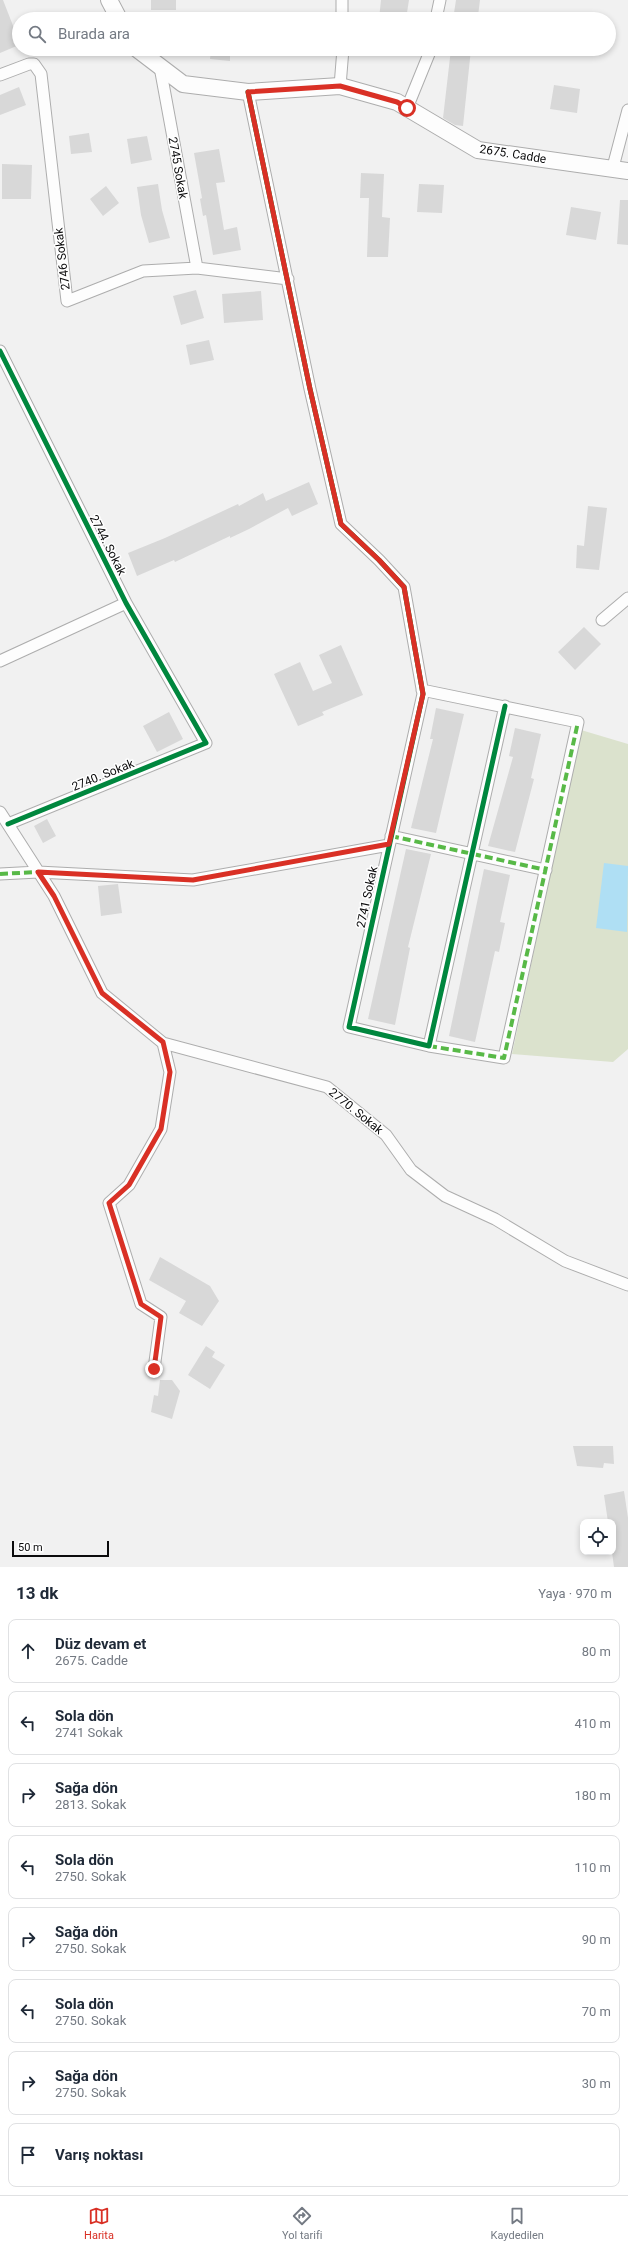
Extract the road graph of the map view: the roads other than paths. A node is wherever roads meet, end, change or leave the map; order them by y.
1 (109, 0) edge
2 (342, 0) edge
3 (440, 0) edge
4 (115, 12) edge
5 (342, 12) edge
6 (437, 12) edge
7 (146, 56) edge
8 (342, 56) edge
9 (428, 56) edge
10 (160, 67) junction
11 (0, 75) edge
12 (340, 86) junction
13 (248, 92) junction
14 (407, 108) junction
15 (628, 110) edge
16 (620, 169) edge
17 (197, 268) junction
18 (288, 279) junction
19 (0, 351) edge
20 (628, 598) edge
21 (126, 602) junction
22 (602, 620) dead end
23 (0, 661) edge
24 (422, 690) junction
25 (505, 706) junction
26 (206, 743) joint
27 (0, 812) edge
28 (8, 824) junction
29 (390, 840) junction
30 (472, 854) junction
31 (546, 870) junction
32 (38, 872) junction
33 (0, 874) edge
34 (163, 1042) junction
35 (429, 1046) junction
36 (628, 1285) edge
37 (154, 1369) dead end

1 - 4 street
2 - 5 street
3 - 6 street
7 - 10 street, 2675. Cadde
8 - 12 street
9 - 14 street
10 - 13 street, 2675. Cadde
10 - 17 street, 2745 Sokak
11 - 17 street, 2746 Sokak
12 - 13 street, 2675. Cadde
12 - 14 street, 2675. Cadde
13 - 18 street, 2741 Sokak
14 - 16 street, 2675. Cadde
15 - 16 street
17 - 18 street, 2746 Sokak
18 - 24 street, 2741 Sokak
19 - 21 street, 2744. Sokak
20 - 22 street
21 - 23 street
21 - 26 street, 2744. Sokak
24 - 25 street
24 - 29 street, 2741 Sokak
25 - 30 street
25 - 31 street
26 - 28 street, 2740. Sokak
27 - 28 street
28 - 32 street
29 - 30 street
29 - 32 street
29 - 35 street, 2741 Sokak
30 - 31 street
30 - 35 street
31 - 35 street
32 - 33 street
32 - 34 street
34 - 36 street, 2770. Sokak
34 - 37 street

